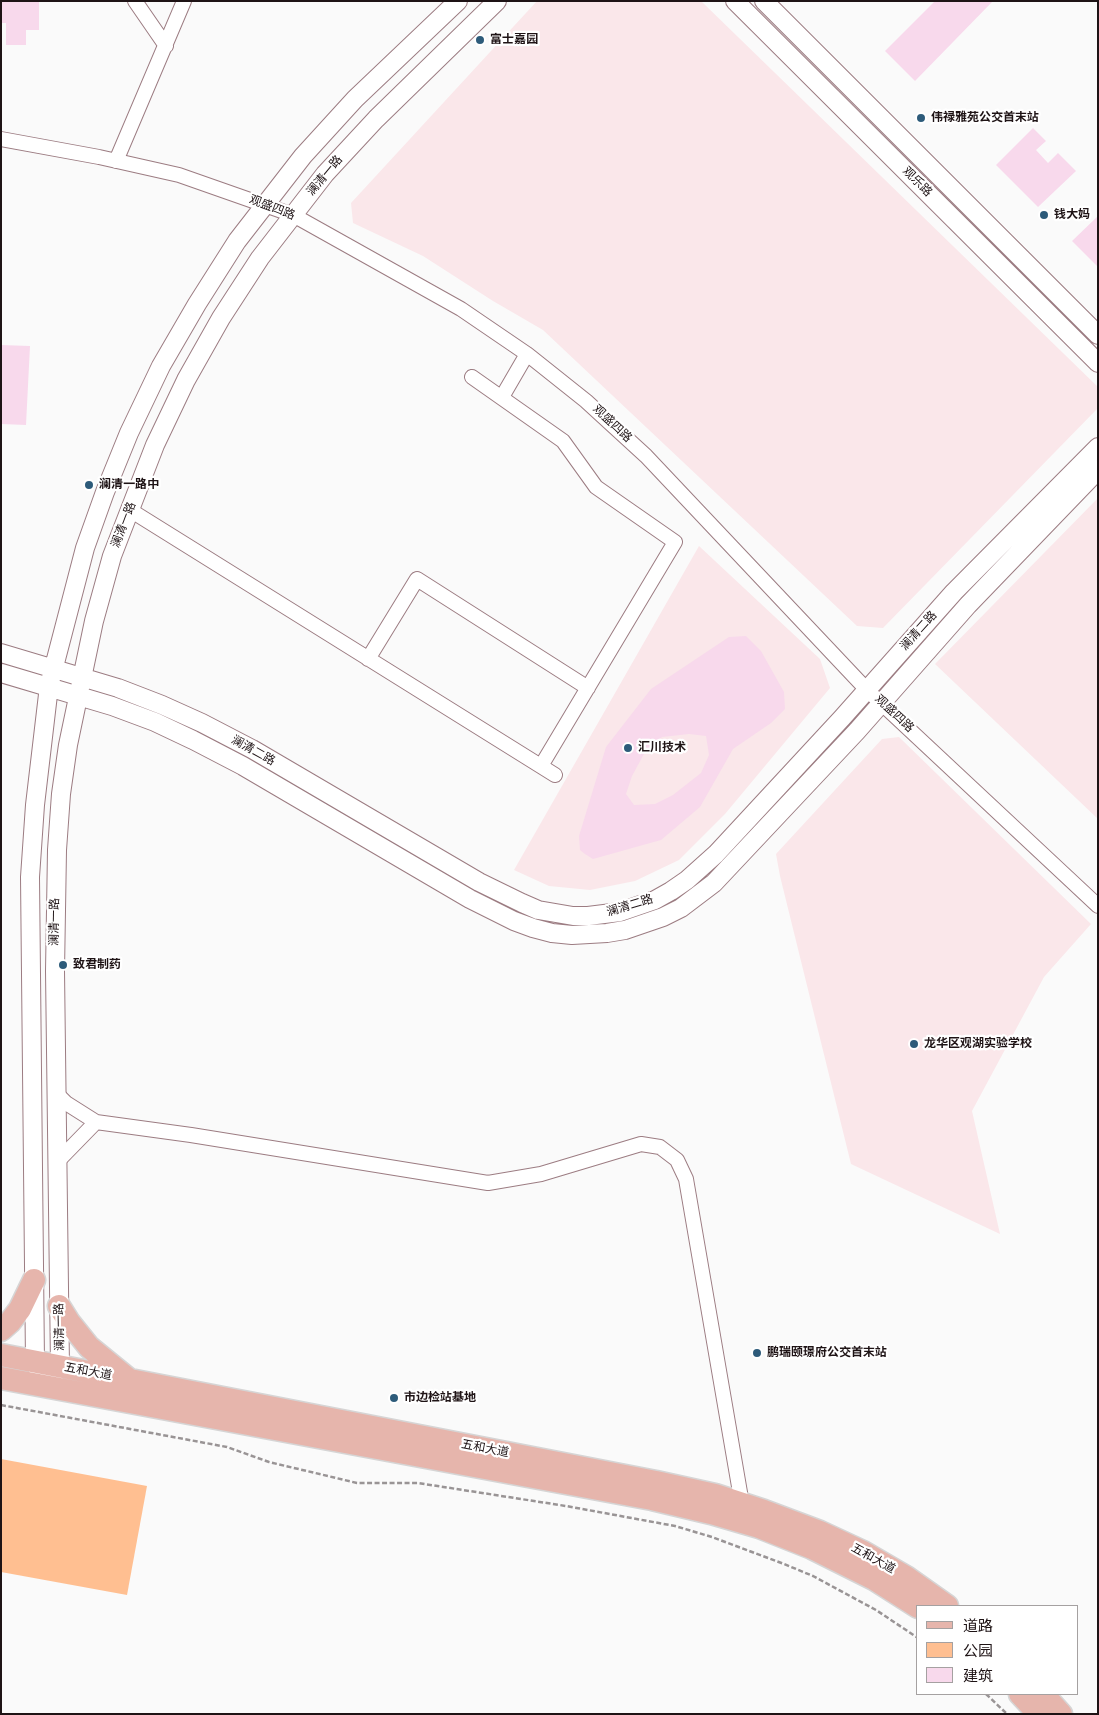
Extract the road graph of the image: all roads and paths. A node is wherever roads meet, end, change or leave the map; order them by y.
1 (135, 1) edge
2 (184, 1) edge
3 (458, 1) edge
4 (497, 1) edge
5 (735, 1) edge
6 (764, 1) edge
7 (166, 46) junction
8 (1, 139) edge
9 (116, 161) junction
10 (266, 205) junction
11 (293, 215) junction
12 (1098, 335) edge
13 (527, 354) junction
14 (1098, 363) edge
15 (472, 377) dead end
16 (502, 396) junction
17 (1098, 447) edge
18 (1098, 470) edge
19 (130, 510) junction
20 (1, 653) edge
21 (368, 659) junction
22 (54, 668) junction
23 (1, 673) edge
24 (82, 677) junction
25 (49, 686) junction
26 (588, 688) junction
27 (867, 690) junction
28 (79, 695) junction
29 (882, 702) junction
30 (541, 766) junction
31 (555, 775) dead end
32 (1098, 906) edge
33 (56, 1093) junction
34 (96, 1122) junction
35 (57, 1162) junction
36 (34, 1280) junction
37 (59, 1306) junction
38 (1, 1330) edge
39 (1, 1355) edge
40 (35, 1362) junction
41 (60, 1367) junction
42 (1, 1378) edge
43 (129, 1380) junction
44 (45, 1386) junction
45 (1, 1405) edge
46 (742, 1504) junction
47 (946, 1605) edge
48 (916, 1606) edge
49 (916, 1637) edge
50 (987, 1695) edge
51 (1021, 1695) edge
52 (1044, 1695) edge
53 (1007, 1714) edge
54 (1039, 1714) edge
55 (1062, 1714) edge

1 - 7 street
2 - 7 street
3 - 10 street, 澜清一路
4 - 11 street, 澜清一路
5 - 14 street, 观乐路
6 - 12 street, 观乐路
7 - 9 street
8 - 9 street, 观盛四路
9 - 10 street, 观盛四路
10 - 11 street, 观盛四路
10 - 22 street, 澜清一路
11 - 13 street, 观盛四路
11 - 19 street, 澜清一路
13 - 16 street
13 - 27 street, 观盛四路
15 - 16 street
16 - 26 street
17 - 27 street, 澜清二路
18 - 29 street, 澜清二路
19 - 21 street
19 - 24 street, 澜清一路
20 - 22 street, 澜清二路
21 - 26 street
21 - 30 street
22 - 24 street, 澜清二路
22 - 25 street, 澜清一路
23 - 25 street, 澜清二路
24 - 27 street, 澜清二路
24 - 28 street, 澜清一路
25 - 28 street, 澜清二路
25 - 36 street, 澜清一路
26 - 30 street
27 - 29 street, 观盛四路
28 - 29 street, 澜清二路
28 - 33 street, 澜清一路
29 - 32 street, 观盛四路
30 - 31 street
33 - 34 street
33 - 35 street, 澜清一路
34 - 35 street
34 - 46 street
35 - 37 street, 澜清一路
36 - 38 main road
36 - 40 street, 澜清一路
37 - 41 street, 澜清一路
37 - 43 main road
39 - 40 main road, 五和大道
40 - 41 main road, 五和大道
40 - 44 street, 澜清一路
41 - 43 main road, 五和大道
41 - 44 street, 澜清一路
42 - 44 main road, 五和大道
43 - 46 main road, 五和大道
44 - 48 main road, 五和大道
45 - 49 path
46 - 47 main road, 五和大道
50 - 53 path
51 - 54 main road
52 - 55 main road

